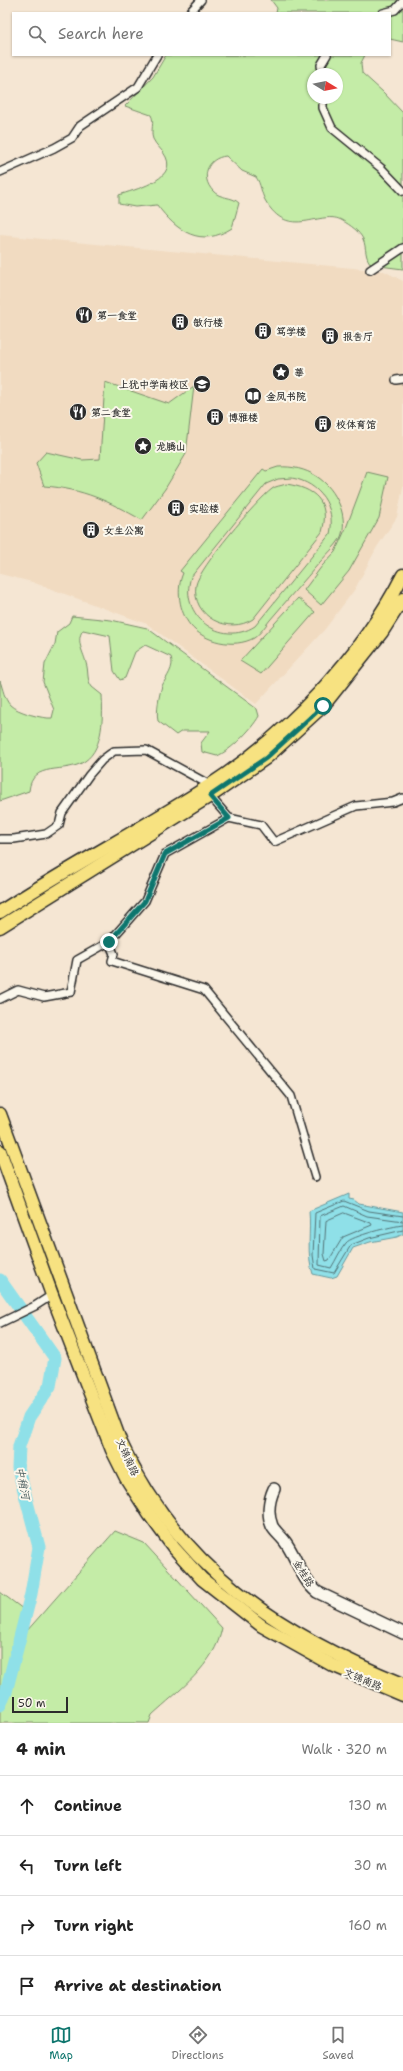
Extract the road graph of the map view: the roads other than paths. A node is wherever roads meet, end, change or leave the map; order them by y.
1 (201, 0) edge
2 (403, 1) edge
3 (190, 12) edge
4 (387, 12) edge
5 (156, 56) edge
6 (326, 56) edge
7 (321, 68) edge
8 (323, 104) edge
9 (0, 172) edge
10 (403, 191) edge
11 (403, 248) edge
12 (370, 270) dead end
13 (403, 575) edge
14 (403, 599) edge
15 (210, 790) junction
16 (403, 798) edge
17 (229, 818) junction
18 (0, 840) edge
19 (0, 912) edge
20 (0, 927) edge
21 (109, 942) junction
22 (0, 999) edge
23 (0, 1114) edge
24 (0, 1151) edge
25 (315, 1177) dead end
26 (52, 1295) junction
27 (1, 1323) edge
28 (274, 1489) dead end
29 (403, 1633) edge
30 (403, 1684) edge
31 (403, 1695) edge

1 - 3 street
2 - 4 street
5 - 9 street
6 - 7 street
8 - 10 street
11 - 12 street
13 - 15 main road
14 - 15 main road
15 - 17 street
15 - 18 street
15 - 19 main road
15 - 20 main road
16 - 17 street
17 - 21 street
21 - 22 street
21 - 25 street
23 - 30 main road, 文锦南路
24 - 26 main road, 文锦南路
26 - 27 street
26 - 31 main road, 文锦南路
28 - 29 street, 金桂路

